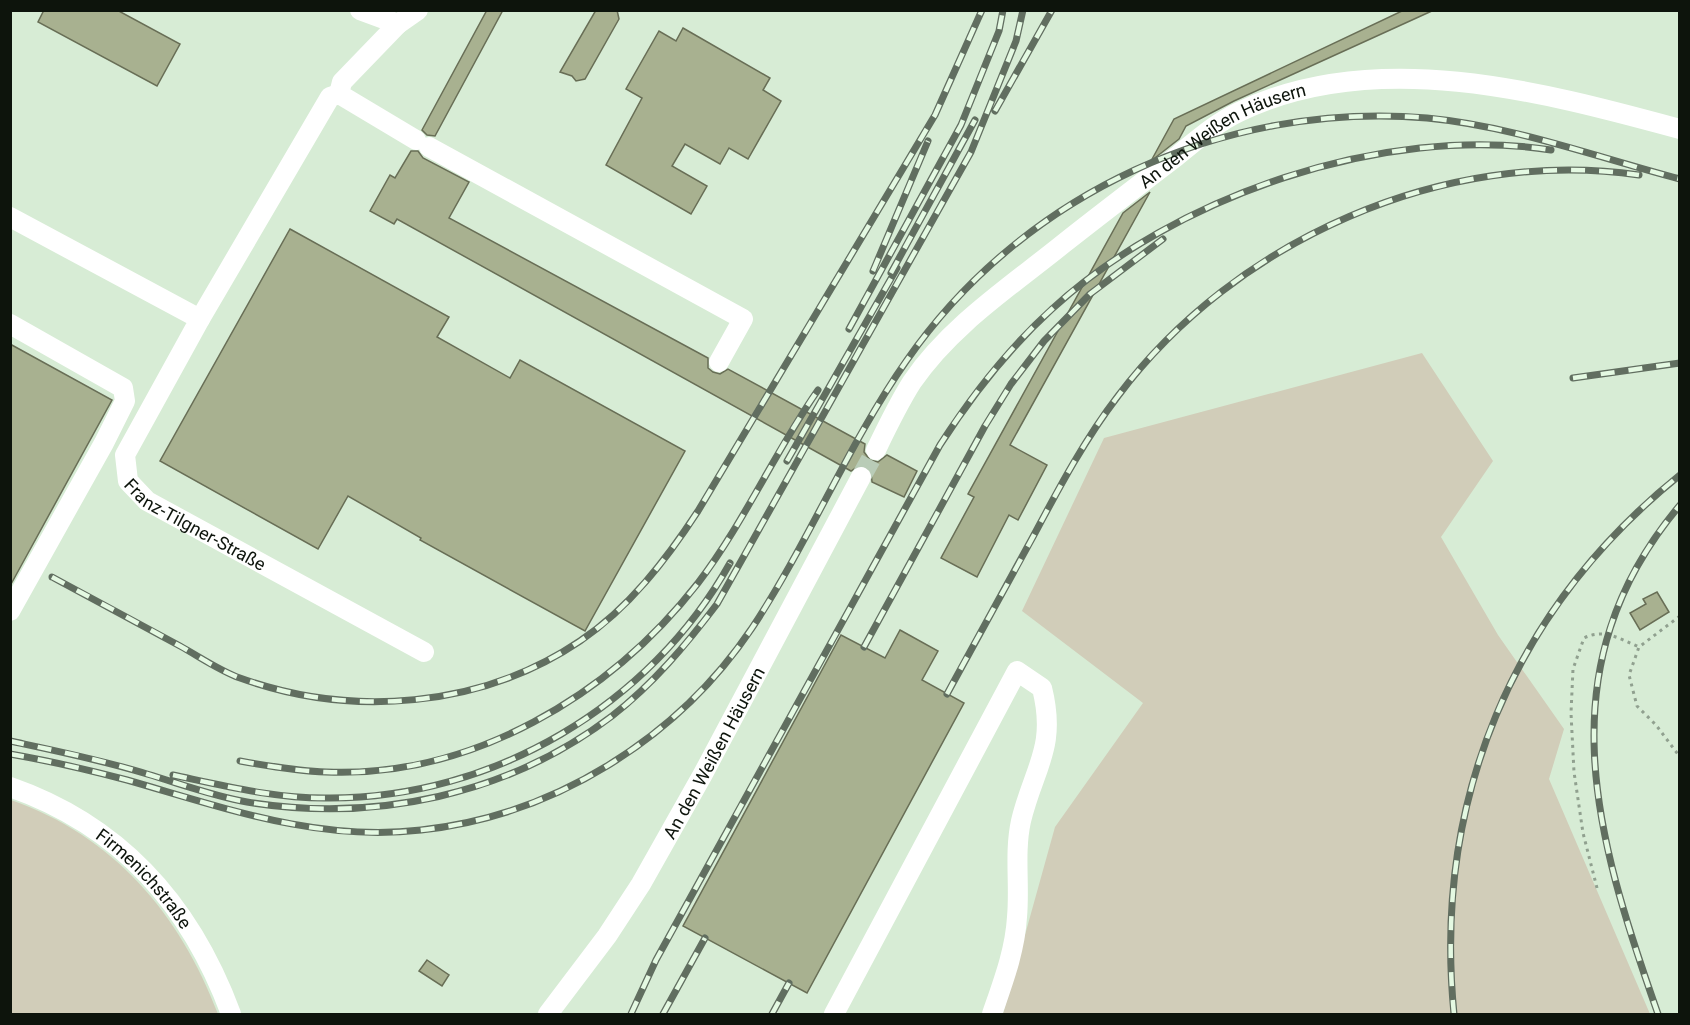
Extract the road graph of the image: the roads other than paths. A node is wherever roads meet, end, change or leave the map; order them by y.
1 (360, 10) edge
2 (418, 10) edge
3 (398, 24) junction
4 (339, 94) junction
5 (1680, 129) edge
6 (10, 217) edge
7 (200, 319) junction
8 (10, 324) edge
9 (719, 362) dead end
10 (876, 450) tunnel mouth
11 (861, 477) tunnel mouth
12 (10, 611) edge
13 (424, 652) dead end
14 (10, 787) edge
15 (231, 1014) edge
16 (548, 1014) edge
17 (834, 1014) edge
18 (992, 1014) edge

1 - 3 street
2 - 3 street, Franz-Tilgner-Straße
3 - 4 street, Franz-Tilgner-Straße
4 - 7 street, Franz-Tilgner-Straße
4 - 9 street
5 - 10 street, An den Weißen Häusern
6 - 7 street
7 - 13 street, Franz-Tilgner-Straße
8 - 12 street
11 - 16 street, An den Weißen Häusern
14 - 15 street, Firmenichstraße
17 - 18 street

